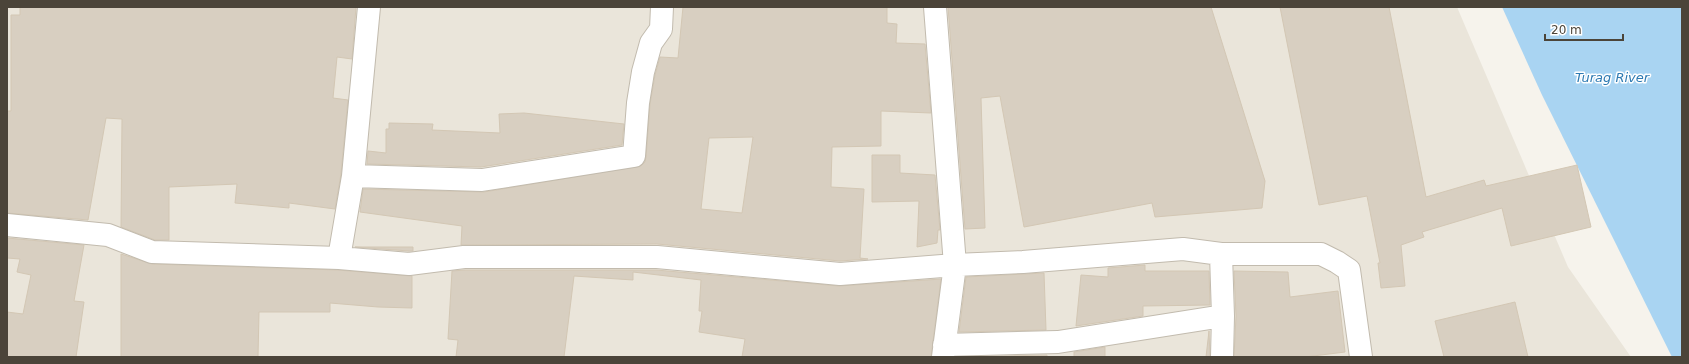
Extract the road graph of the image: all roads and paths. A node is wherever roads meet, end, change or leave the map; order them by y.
1 (369, 7) edge
2 (662, 7) edge
3 (935, 7) edge
4 (353, 176) junction
5 (7, 225) edge
6 (1221, 254) junction
7 (338, 258) junction
8 (955, 265) junction
9 (1223, 316) junction
10 (943, 351) edge
11 (1222, 357) edge
12 (1361, 357) edge

1 - 4 street
2 - 4 street
3 - 8 street
4 - 7 street
5 - 7 street
6 - 8 street
6 - 9 street
6 - 12 street
7 - 8 street
8 - 10 street
9 - 10 street
9 - 11 street

